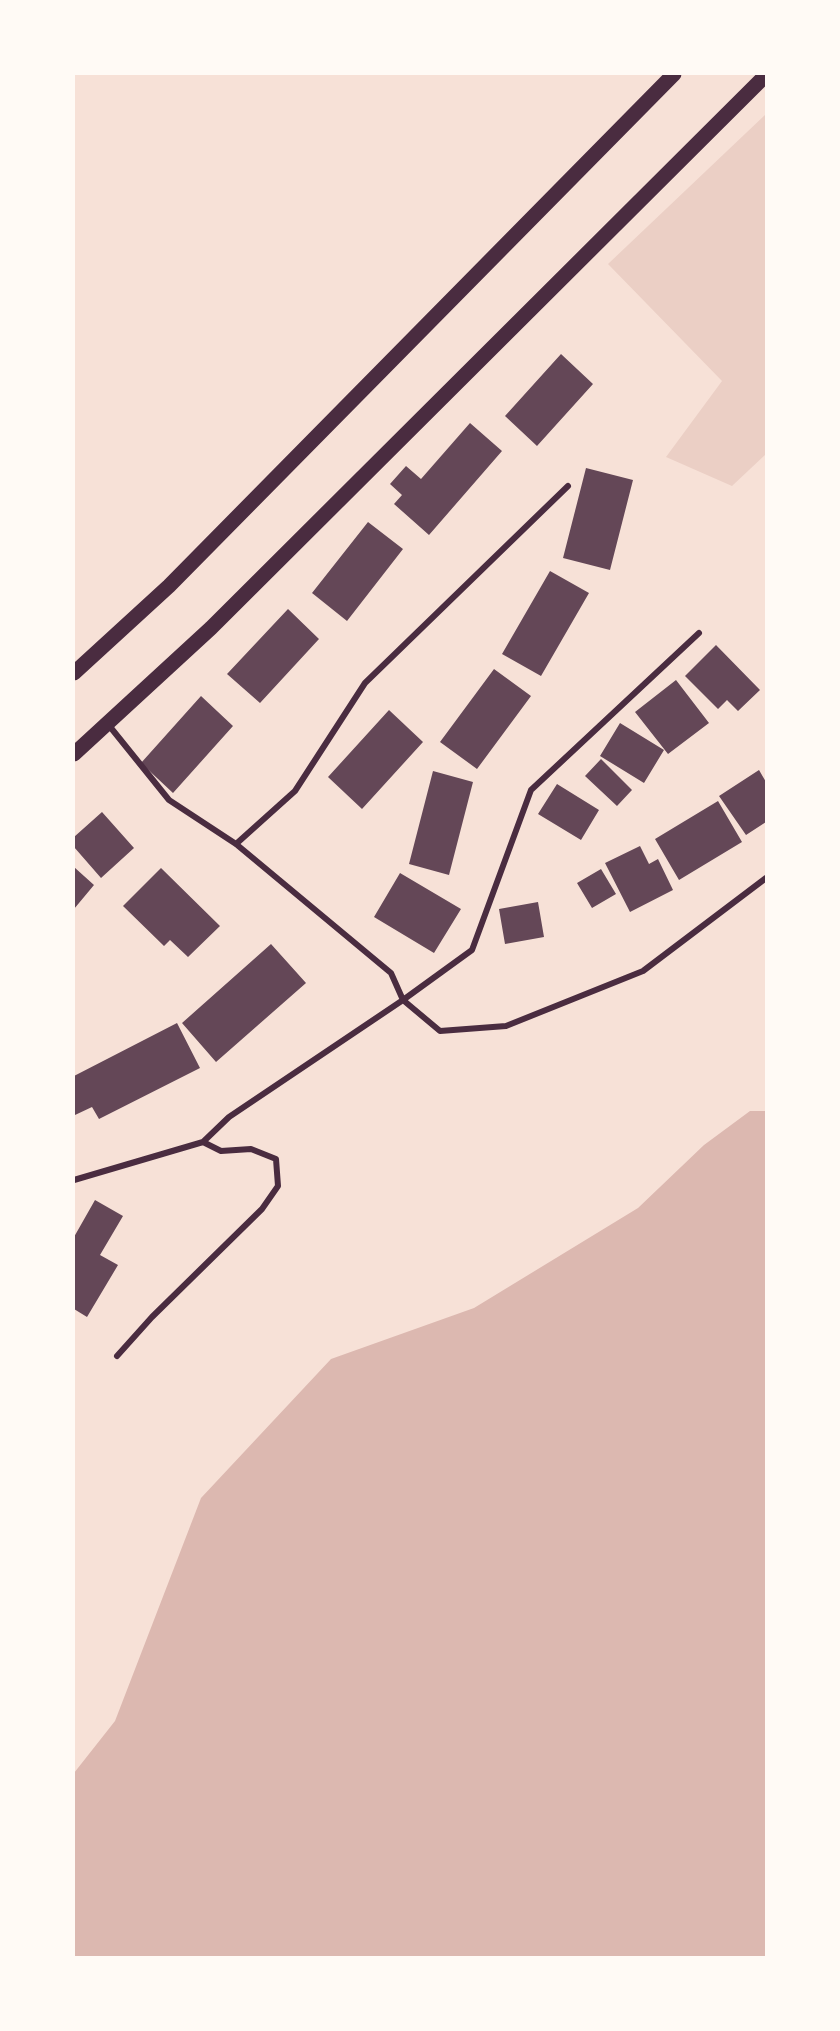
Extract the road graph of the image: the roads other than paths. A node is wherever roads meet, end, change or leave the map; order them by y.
1 (674, 74) edge
2 (766, 75) edge
3 (568, 486) dead end
4 (699, 633) dead end
5 (74, 674) edge
6 (107, 723) junction
7 (74, 754) edge
8 (236, 844) junction
9 (766, 878) edge
10 (403, 1000) junction
11 (203, 1142) junction
12 (74, 1180) edge
13 (117, 1356) dead end

1 - 5 main road
2 - 6 main road
3 - 8 street
4 - 10 street
6 - 7 main road
6 - 8 street
8 - 10 street
9 - 10 street
10 - 11 street
11 - 12 street
11 - 13 street

